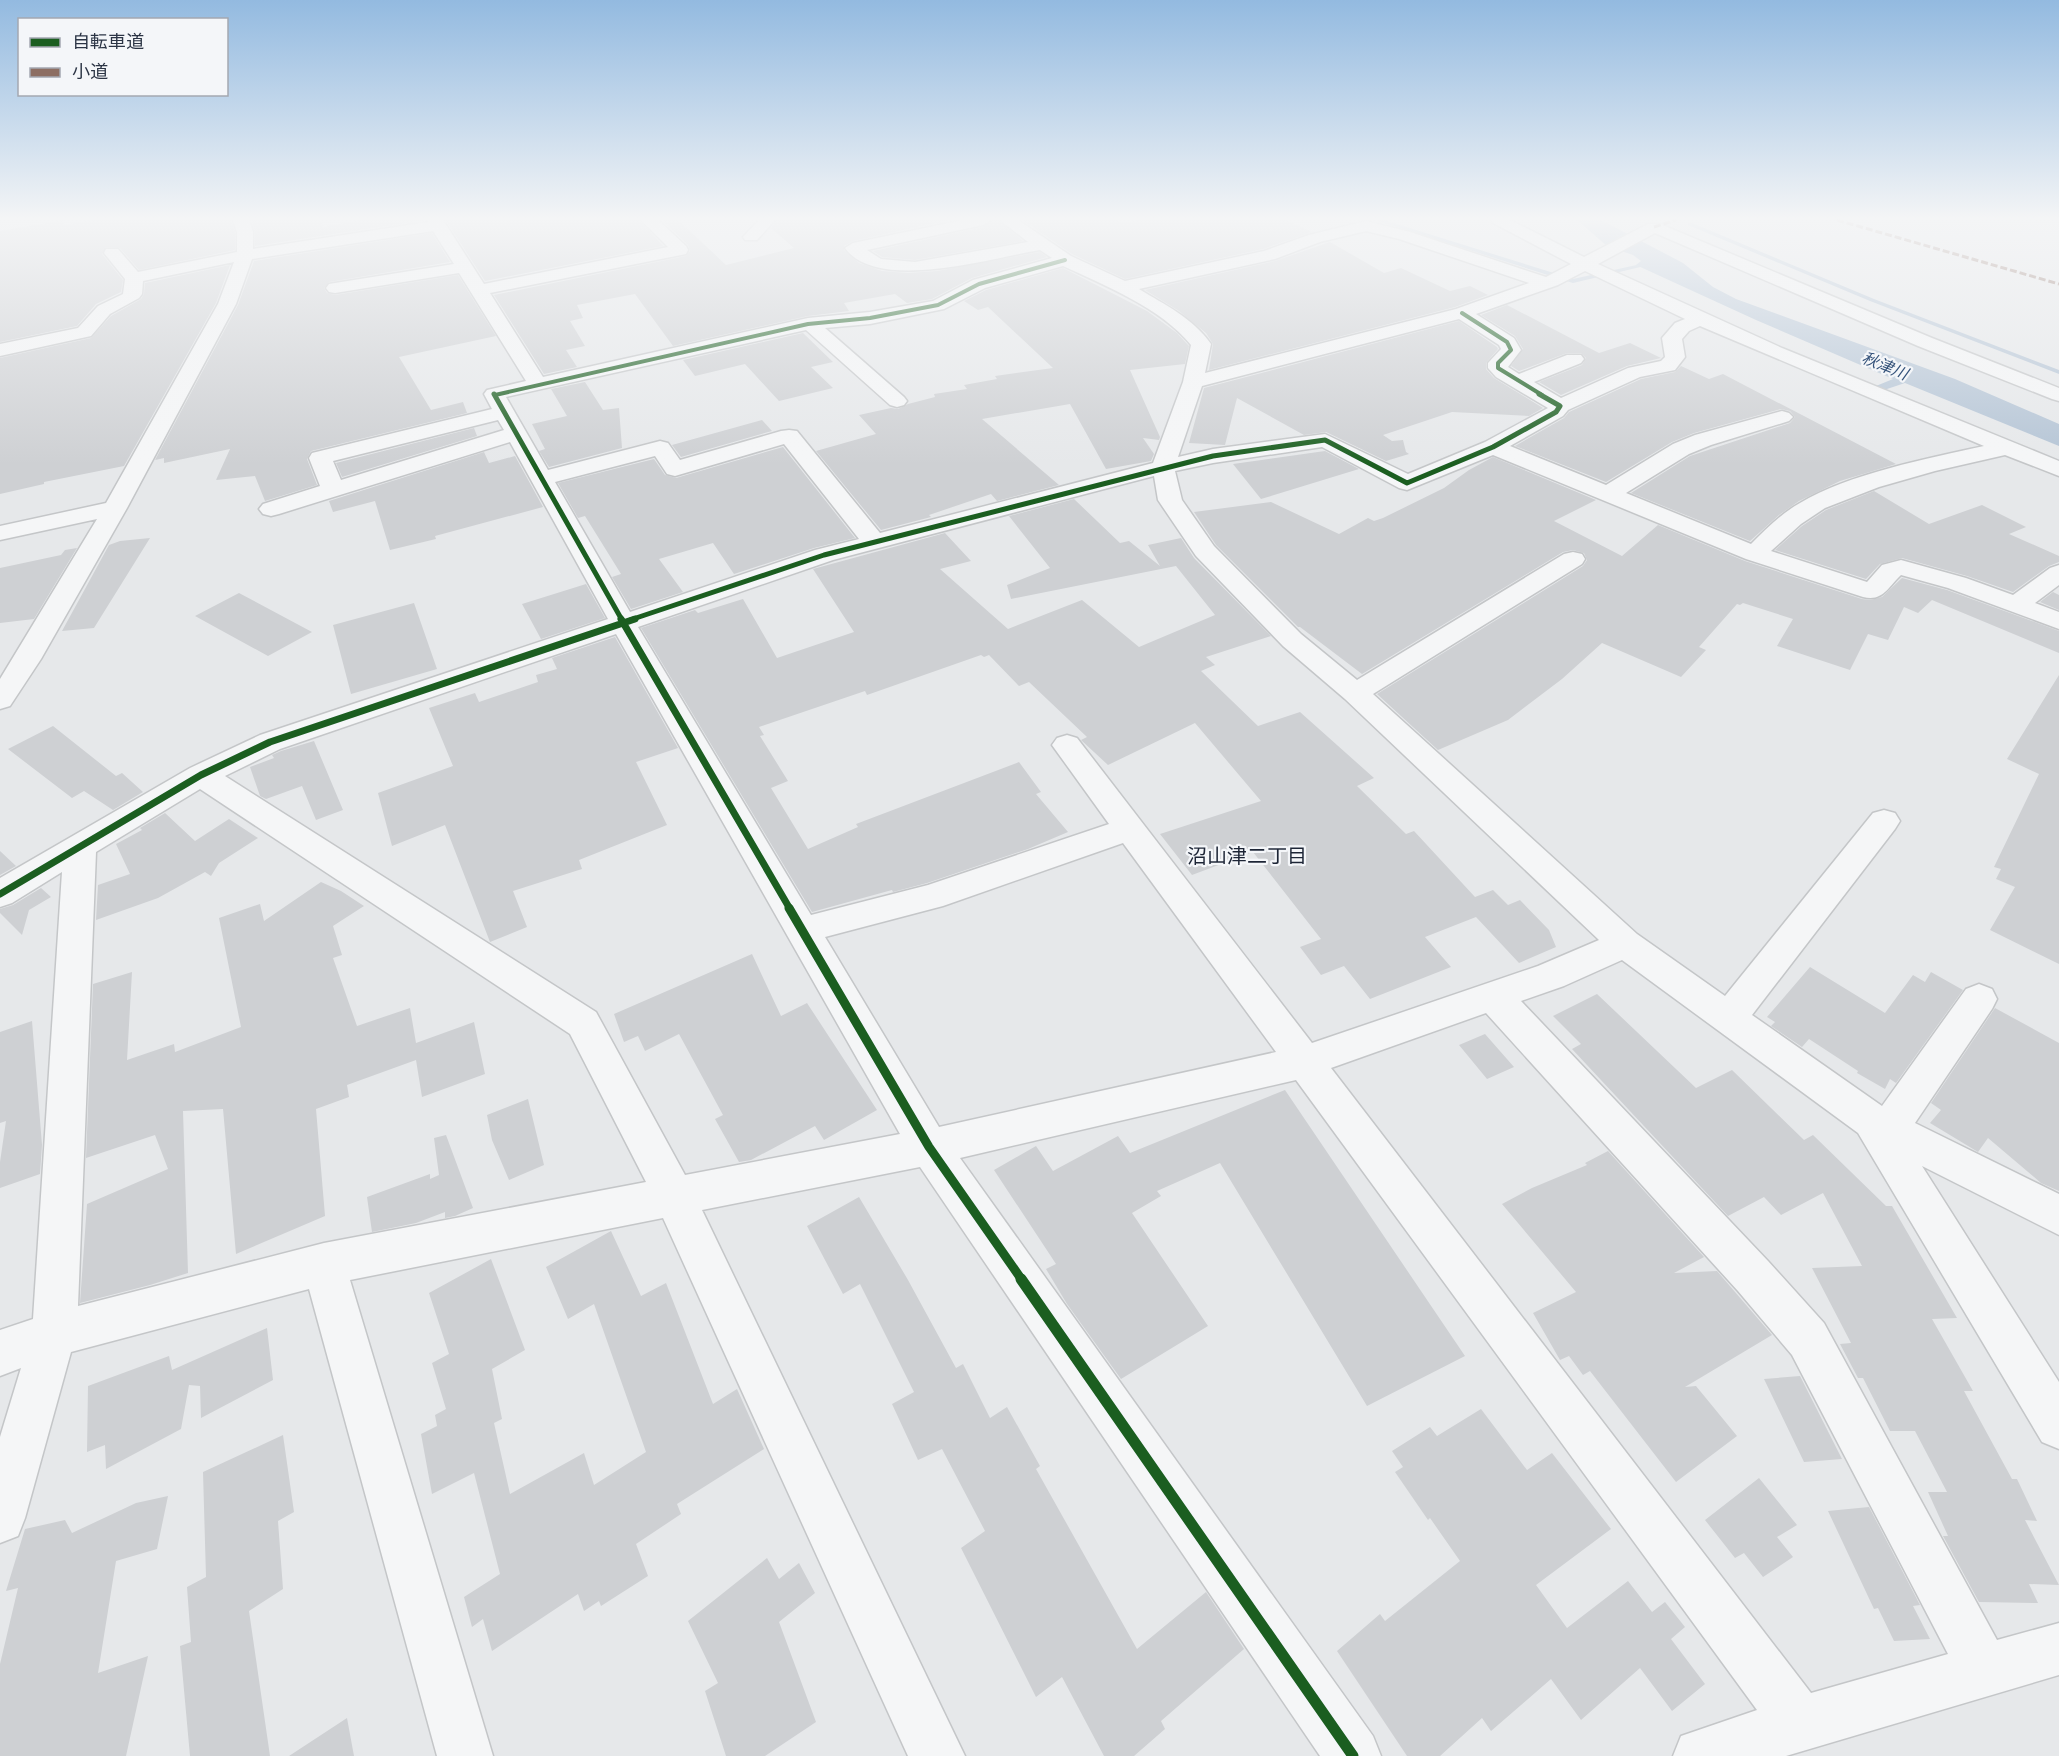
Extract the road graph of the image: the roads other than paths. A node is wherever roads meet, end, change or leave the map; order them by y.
1 (119, 302) edge
2 (228, 302) edge
3 (486, 302) edge
4 (944, 302) edge
5 (1146, 302) edge
6 (1492, 302) edge
7 (1666, 302) edge
8 (1831, 302) edge
9 (1462, 313) junction
10 (1701, 318) junction
11 (811, 325) junction
12 (0, 350) edge
13 (1574, 359) dead end
14 (1193, 382) junction
15 (1517, 382) junction
16 (537, 383) junction
17 (2059, 395) edge
18 (897, 401) dead end
19 (1560, 406) junction
20 (504, 412) junction
21 (1782, 417) dead end
22 (516, 433) junction
23 (1493, 447) junction
24 (2007, 448) junction
25 (1162, 467) junction
26 (2059, 469) edge
27 (542, 479) junction
28 (333, 489) junction
29 (1608, 494) junction
30 (115, 508) junction
31 (271, 509) dead end
32 (0, 533) edge
33 (874, 542) junction
34 (1755, 554) junction
35 (1573, 559) dead end
36 (2059, 573) edge
37 (2017, 604) junction
38 (2059, 621) edge
39 (623, 623) junction
40 (1355, 693) junction
41 (0, 700) edge
42 (1067, 745) dead end
43 (201, 774) junction
44 (1884, 821) dead end
45 (1130, 829) junction
46 (80, 848) junction
47 (0, 894) edge
48 (803, 930) junction
49 (1625, 944) junction
50 (1492, 995) junction
51 (1979, 999) dead end
52 (1728, 1018) junction
53 (1303, 1062) junction
54 (1880, 1125) junction
55 (929, 1147) junction
56 (674, 1196) junction
57 (2059, 1215) edge
58 (324, 1264) junction
59 (54, 1334) junction
60 (0, 1353) edge
61 (2059, 1425) edge
62 (0, 1518) edge
63 (2059, 1649) edge
64 (1985, 1671) junction
65 (1800, 1724) junction
66 (465, 1756) edge
67 (937, 1756) edge
68 (1353, 1756) edge
69 (1701, 1756) edge

1 - 12 street
2 - 30 street
3 - 16 street
4 - 11 street
5 - 14 street
6 - 9 street
7 - 10 street
8 - 17 street
9 - 14 street
9 - 15 street
10 - 19 street
10 - 24 street
11 - 16 street
11 - 18 street
13 - 15 street
14 - 25 street
15 - 19 street
16 - 20 street
19 - 23 street
20 - 22 street
20 - 28 street
21 - 29 street
22 - 27 street
22 - 28 street
23 - 25 street
23 - 29 street
24 - 26 street
24 - 34 street
25 - 33 street
25 - 40 street
27 - 33 street
27 - 39 street
28 - 31 street
29 - 34 street
30 - 32 street
30 - 41 street
33 - 39 street
34 - 37 street
35 - 40 street
36 - 37 street
37 - 38 street
39 - 43 street
39 - 48 street
40 - 49 street
42 - 45 street
43 - 46 street
43 - 56 street
44 - 52 street
45 - 48 street
45 - 53 street
46 - 47 street
46 - 59 street
48 - 55 street
49 - 50 street
49 - 52 street
50 - 53 street
50 - 64 street
51 - 54 street
52 - 54 street
53 - 55 street
53 - 65 street
54 - 57 street
54 - 61 street
55 - 56 street
55 - 68 street
56 - 58 street
56 - 67 street
58 - 59 street
58 - 66 street
59 - 60 street
59 - 62 street
63 - 64 street
64 - 65 street
65 - 69 street

